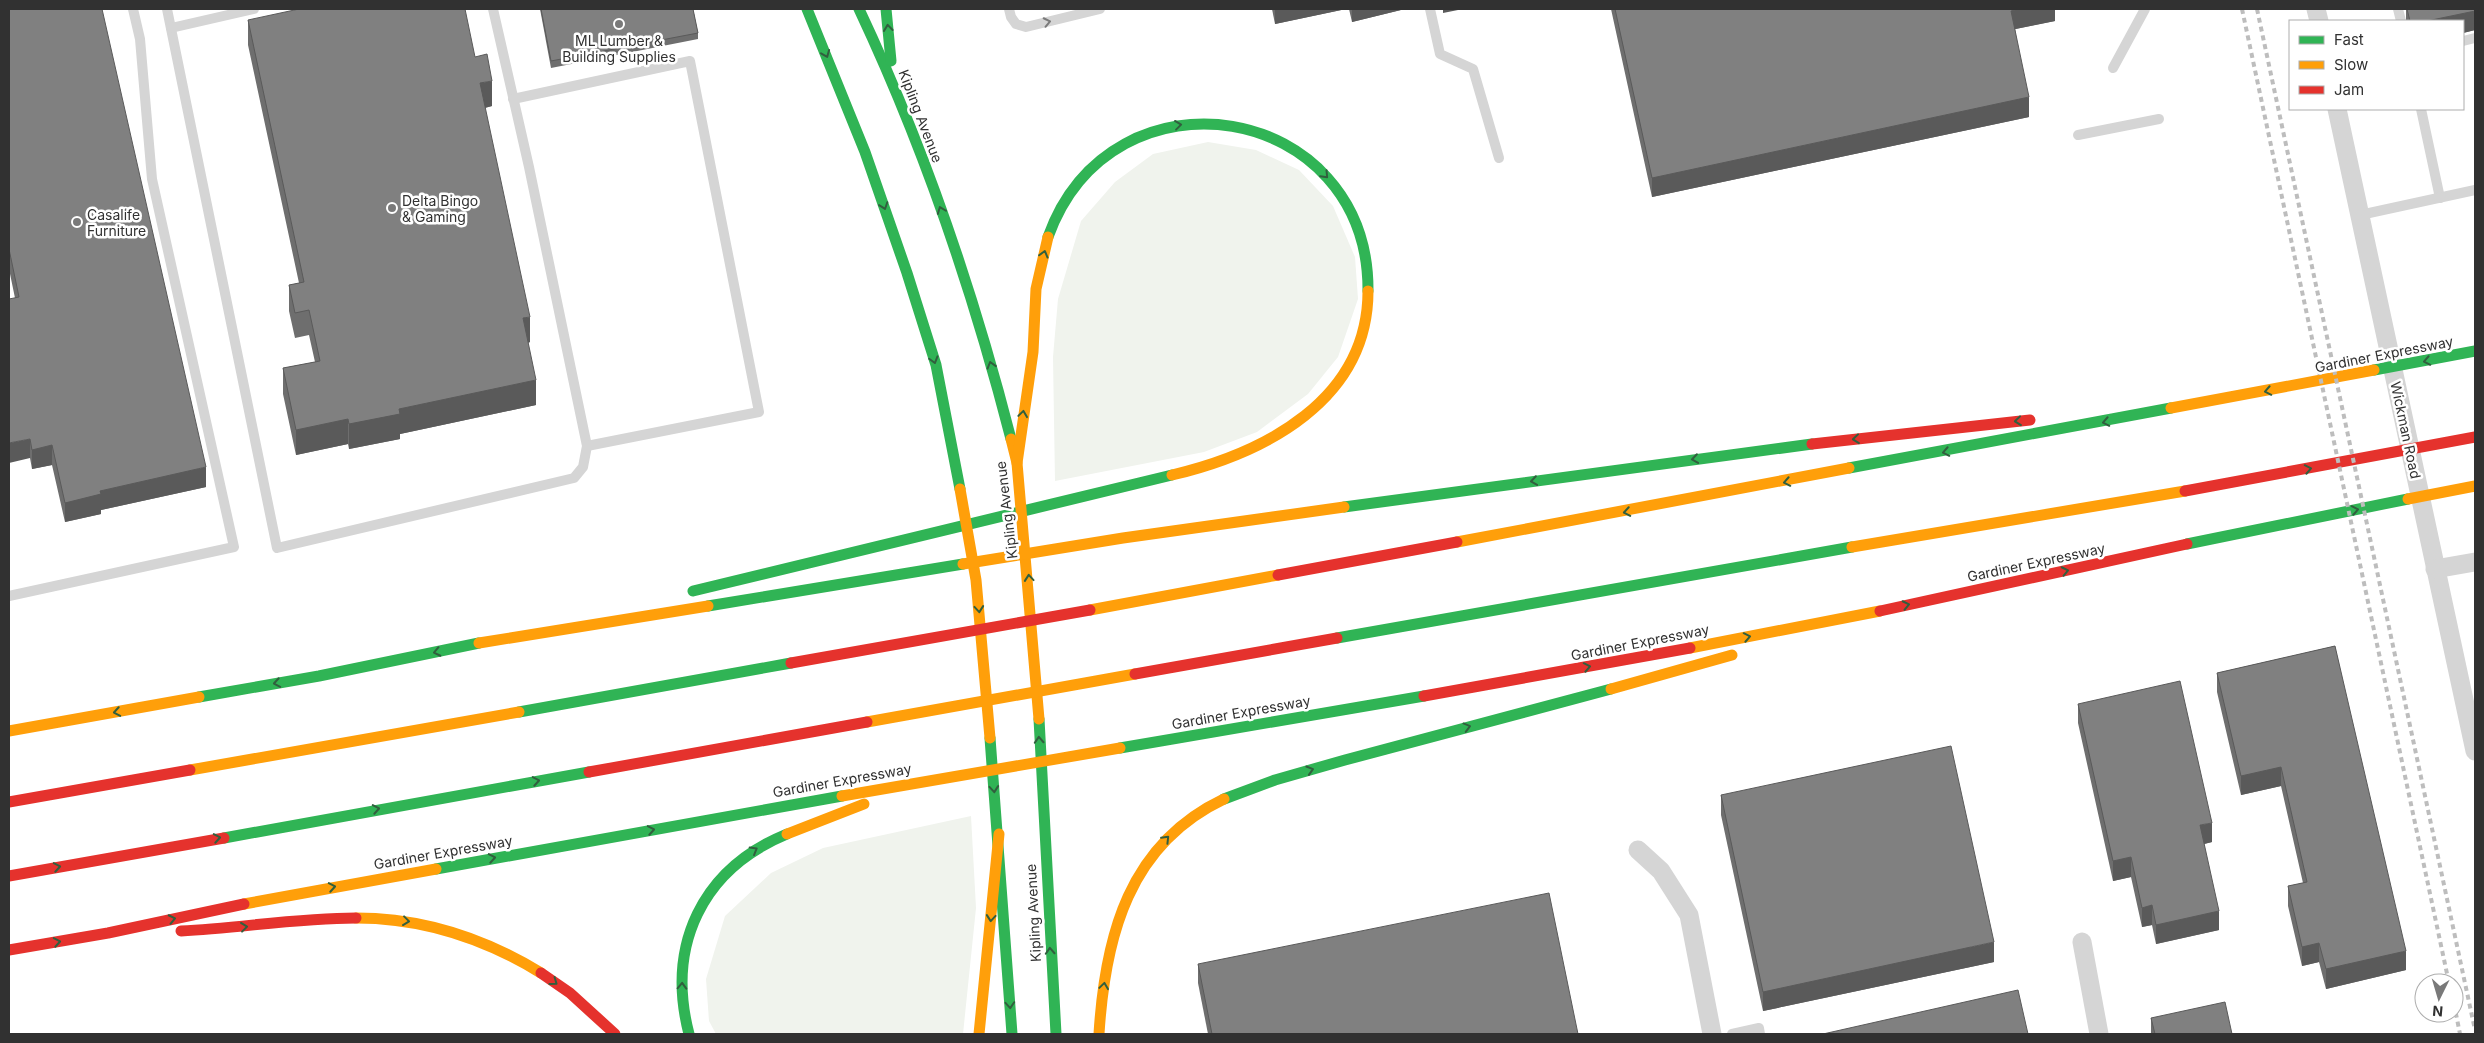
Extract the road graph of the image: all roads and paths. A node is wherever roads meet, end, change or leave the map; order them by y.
1 (133, 9) edge
2 (167, 9) edge
3 (254, 9) edge
4 (493, 9) edge
5 (807, 9) edge
6 (859, 9) edge
7 (886, 9) edge
8 (1009, 9) edge
9 (1100, 9) edge
10 (1430, 9) edge
11 (2145, 9) edge
12 (171, 28) junction
13 (2114, 68) dead end
14 (894, 83) junction
15 (514, 99) junction
16 (2337, 110) edge
17 (2421, 110) edge
18 (2160, 119) dead end
19 (2078, 135) dead end
20 (1499, 158) dead end
21 (2475, 190) edge
22 (2440, 198) junction
23 (2360, 215) junction
24 (2475, 352) edge
25 (2240, 397) junction
26 (2062, 416) dead end
27 (2042, 418) dead end
28 (2475, 437) edge
29 (587, 446) junction
30 (1017, 463) junction
31 (2475, 486) edge
32 (2475, 562) edge
33 (2435, 569) junction
34 (678, 595) dead end
35 (9, 596) edge
36 (630, 606) dead end
37 (1867, 614) junction
38 (484, 642) junction
39 (1764, 646) dead end
40 (1745, 651) dead end
41 (9, 731) edge
42 (2475, 751) edge
43 (926, 781) junction
44 (9, 802) edge
45 (999, 834) junction
46 (1638, 850) dead end
47 (9, 876) edge
48 (108, 933) junction
49 (2082, 942) dead end
50 (9, 950) edge
51 (615, 1034) edge
52 (689, 1034) edge
53 (979, 1034) edge
54 (1012, 1034) edge
55 (1056, 1034) edge
56 (1099, 1034) edge
57 (1712, 1034) edge
58 (1732, 1034) edge
59 (1760, 1034) edge
60 (2098, 1034) edge

1 - 35 lane
2 - 12 lane
3 - 12 lane
4 - 15 lane
5 -> 45 main road, Kipling Avenue
6 - 14 main road, Kipling Avenue
14 -> 7 main road
8 -> 9 lane
10 - 20 lane
11 - 13 lane
12 - 29 lane
30 -> 14 main road, Kipling Avenue
15 - 29 lane
15 - 29 lane
16 - 23 street, Wickman Road
17 - 22 lane
18 - 19 lane
21 - 22 lane
22 - 23 lane
23 - 33 street, Wickman Road
24 -> 25 main road, Gardiner Expressway
25 - 26 main road, Gardiner Expressway
25 -> 44 main road, Gardiner Expressway
27 -> 38 main road
47 -> 28 main road
30 -> 34 main road
55 -> 30 main road, Kipling Avenue
37 -> 31 main road, Gardiner Expressway
32 - 33 street
33 - 42 street, Wickman Road
36 - 38 main road
37 - 39 main road
43 -> 37 main road, Gardiner Expressway
38 -> 41 main road
56 -> 40 main road
48 -> 43 main road, Gardiner Expressway
52 -> 43 main road
45 -> 53 main road
45 -> 54 main road, Kipling Avenue
46 - 57 street
50 -> 48 main road, Gardiner Expressway
48 -> 51 main road
49 - 60 street
58 - 59 lane

